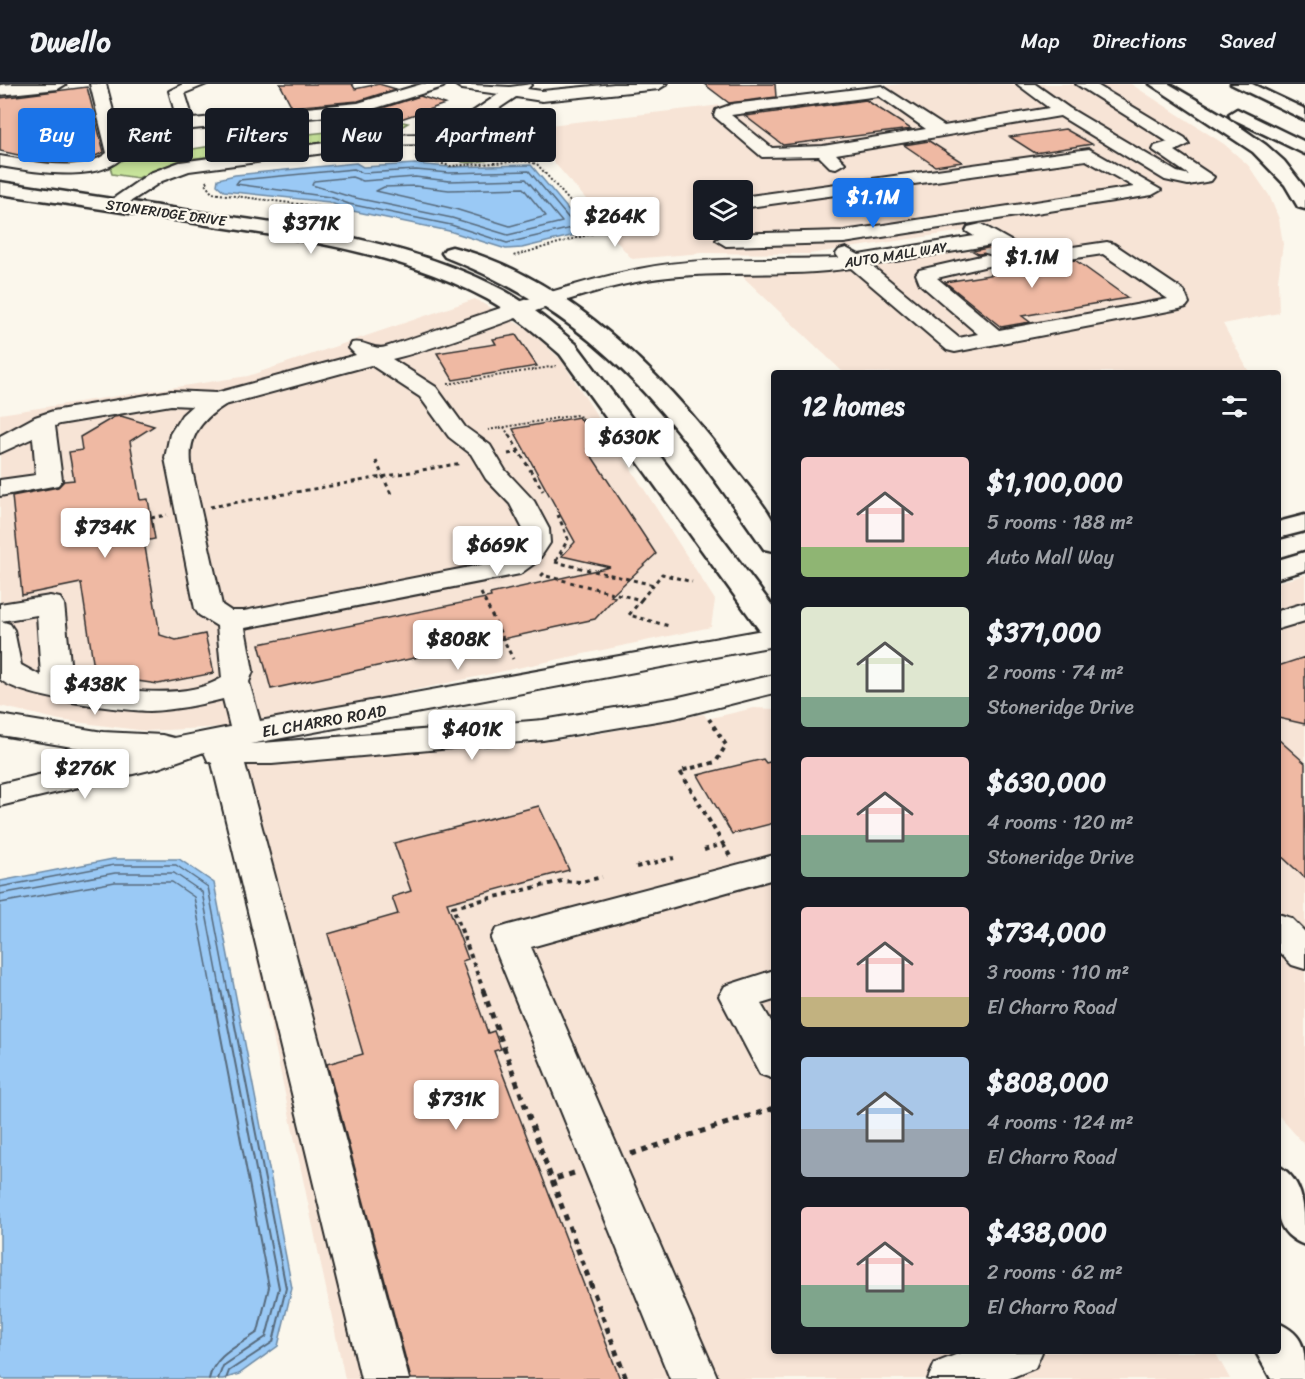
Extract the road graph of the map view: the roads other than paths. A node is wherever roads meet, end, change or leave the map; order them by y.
1 (58, 84) edge
2 (98, 84) edge
3 (200, 84) edge
4 (438, 84) edge
5 (462, 84) edge
6 (659, 84) edge
7 (1025, 84) edge
8 (1084, 84) edge
9 (1158, 84) edge
10 (1176, 84) edge
11 (1239, 84) edge
12 (510, 88) edge
13 (0, 90) edge
14 (1226, 98) dead end
15 (182, 108) edge
16 (474, 108) tunnel mouth
17 (474, 108) tunnel mouth
18 (1063, 111) junction
19 (1305, 115) edge
20 (107, 117) edge
21 (193, 124) edge
22 (939, 130) junction
23 (1305, 137) edge
24 (415, 140) tunnel mouth
25 (415, 143) tunnel mouth
26 (403, 146) joint
27 (1305, 149) edge
28 (824, 151) junction
29 (321, 155) edge
30 (0, 161) edge
31 (107, 161) edge
32 (0, 178) edge
33 (1182, 179) junction
34 (865, 186) junction
35 (1145, 186) junction
36 (0, 188) edge
37 (129, 201) junction
38 (753, 201) edge
39 (1305, 203) edge
40 (982, 229) junction
41 (730, 249) edge
42 (850, 257) junction
43 (986, 261) tunnel mouth
44 (527, 300) junction
45 (995, 336) junction
46 (367, 353) junction
47 (216, 400) junction
48 (44, 422) junction
49 (0, 446) edge
50 (0, 488) edge
51 (743, 498) junction
52 (771, 522) edge
53 (1305, 523) edge
54 (1281, 529) edge
55 (771, 539) edge
56 (1305, 561) edge
57 (1281, 568) edge
58 (1305, 612) edge
59 (0, 613) edge
60 (1281, 619) edge
61 (233, 620) junction
62 (771, 625) edge
63 (0, 630) edge
64 (771, 638) edge
65 (557, 678) junction
66 (235, 683) junction
67 (771, 685) edge
68 (57, 688) junction
69 (0, 725) edge
70 (568, 726) junction
71 (236, 744) junction
72 (172, 751) junction
73 (1, 792) edge
74 (771, 868) edge
75 (1281, 931) edge
76 (1305, 955) edge
77 (771, 986) edge
78 (771, 1057) edge
79 (1281, 1190) edge
80 (1305, 1224) edge
81 (1281, 1351) edge
82 (1013, 1354) edge
83 (385, 1379) edge
84 (694, 1379) edge
85 (952, 1379) edge
86 (1299, 1379) edge

1 - 13 street
2 - 20 street
3 - 15 street
4 - 21 street
5 - 12 street
6 - 12 street
7 - 18 street
8 - 33 street
9 - 39 main road
10 - 27 main road
11 - 19 main road
12 - 16 street
12 - 17 street
14 - 23 main road
18 - 22 street
18 - 33 street
22 - 28 street
22 - 28 street
24 - 26 street
25 - 26 street
28 - 34 street
29 - 37 street
30 - 31 street
32 - 37 main road, STONERIDGE DRIVE
33 - 35 street
34 - 35 street
34 - 38 street
35 - 40 street
36 - 37 main road, STONERIDGE DRIVE
37 - 44 main road, STONERIDGE DRIVE
37 - 44 main road, STONERIDGE DRIVE
40 - 41 street
40 - 42 street, AUTO MALL WAY
40 - 45 street
41 - 42 street, AUTO MALL WAY
41 - 44 street, AUTO MALL WAY
42 - 45 street
43 - 45 street
44 - 46 street, AUTO MALL WAY
44 - 51 main road, STONERIDGE DRIVE
44 - 62 main road, STONERIDGE DRIVE
46 - 47 street, AUTO MALL WAY
46 - 61 street
47 - 48 street
47 - 61 street
48 - 49 street
48 - 50 street
51 - 52 main road
51 - 55 main road, STONERIDGE DRIVE
53 - 54 main road
56 - 57 main road
58 - 60 street
59 - 68 street
61 - 66 street
63 - 68 street
64 - 65 street, EL CHARRO ROAD
65 - 70 street
65 - 71 street, EL CHARRO ROAD
66 - 68 street
66 - 71 street
67 - 70 street, EL CHARRO ROAD
69 - 72 street
70 - 71 street, EL CHARRO ROAD
71 - 72 street, EL CHARRO ROAD
71 - 83 street
72 - 73 street, EL CHARRO ROAD
74 - 84 street
75 - 76 street
77 - 78 street
79 - 80 main road
81 - 86 main road
82 - 85 street

